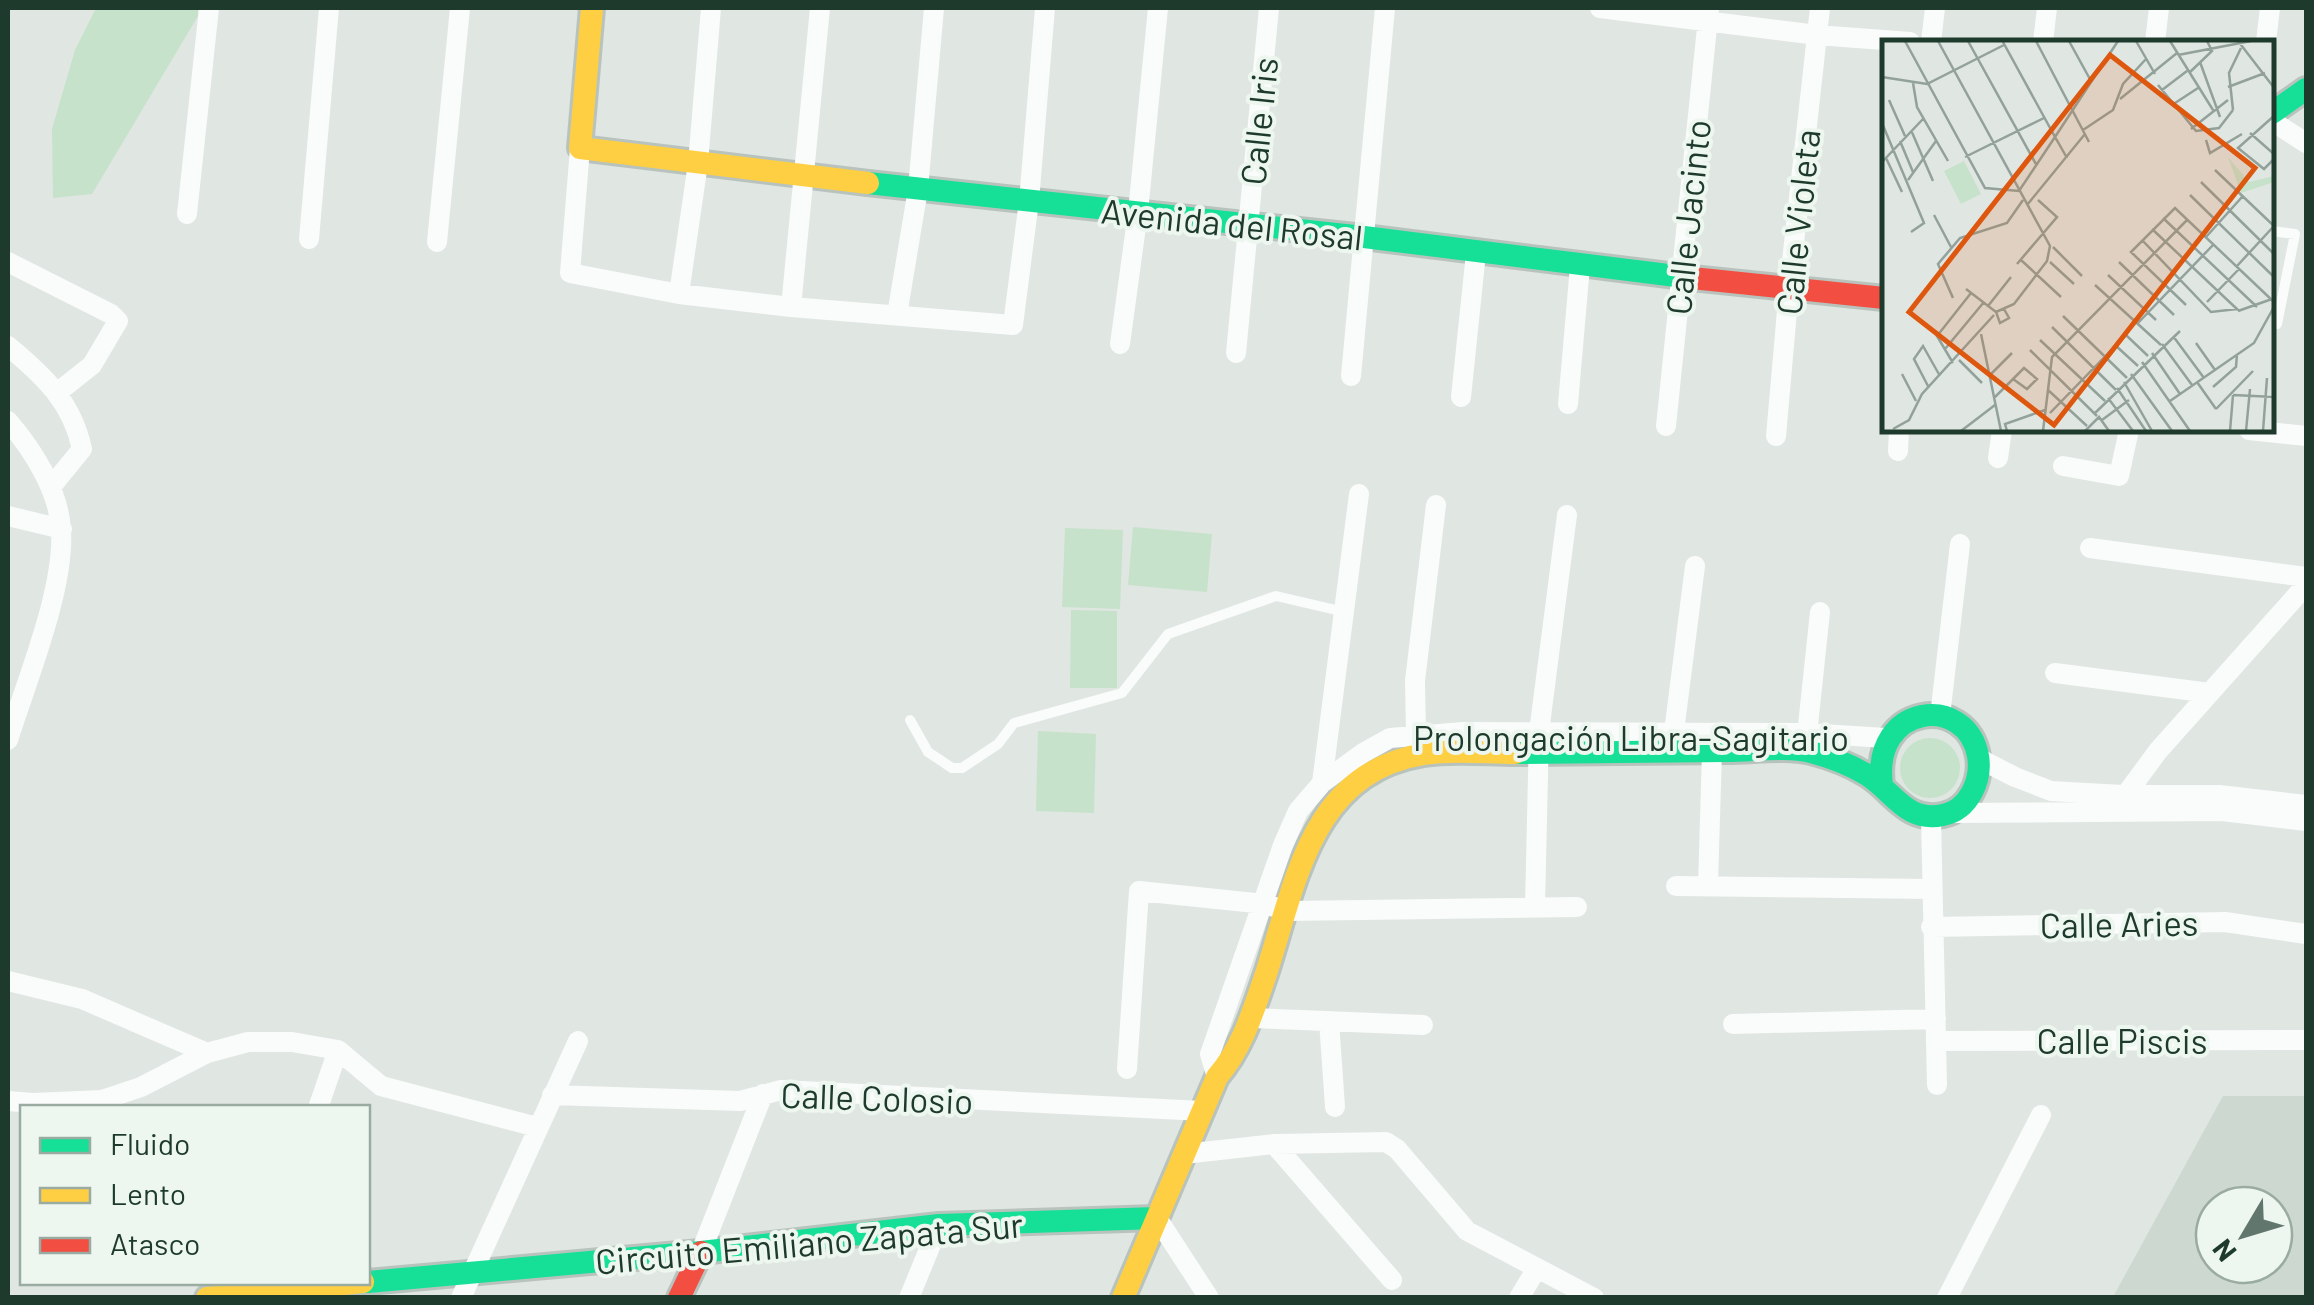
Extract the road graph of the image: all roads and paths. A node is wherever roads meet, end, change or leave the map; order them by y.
1 (208, 8) edge
2 (330, 8) edge
3 (460, 8) edge
4 (592, 8) edge
5 (711, 8) edge
6 (820, 8) edge
7 (934, 8) edge
8 (1045, 8) edge
9 (1158, 8) edge
10 (1269, 8) edge
11 (1385, 8) edge
12 (1600, 8) edge
13 (1820, 8) edge
14 (1935, 8) edge
15 (2047, 8) edge
16 (2158, 8) edge
17 (2270, 8) edge
18 (1708, 14) edge
19 (1817, 35) junction
20 (1883, 40) edge
21 (1931, 40) edge
22 (2043, 40) edge
23 (2156, 40) edge
24 (2266, 40) edge
25 (2306, 89) edge
26 (2274, 112) edge
27 (2274, 121) edge
28 (2306, 143) edge
29 (580, 148) junction
30 (698, 163) junction
31 (805, 175) junction
32 (918, 190) junction
33 (1030, 201) junction
34 (1138, 212) junction
35 (187, 214) dead end
36 (1248, 224) junction
37 (2274, 231) edge
38 (1364, 237) junction
39 (310, 239) dead end
40 (437, 242) dead end
41 (1476, 253) junction
42 (8, 262) edge
43 (2274, 265) edge
44 (1580, 266) junction
45 (2288, 267) junction
46 (1680, 276) junction
47 (1789, 288) junction
48 (679, 294) junction
49 (1882, 298) edge
50 (792, 307) junction
51 (898, 315) junction
52 (2276, 324) dead end
53 (1120, 344) dead end
54 (8, 346) edge
55 (1236, 353) dead end
56 (1352, 376) dead end
57 (58, 392) junction
58 (1461, 397) dead end
59 (1568, 404) dead end
60 (8, 421) edge
61 (1666, 426) dead end
62 (2002, 432) edge
63 (2129, 432) edge
64 (2268, 432) edge
65 (1776, 436) dead end
66 (2306, 436) edge
67 (1998, 458) dead end
68 (2063, 466) dead end
69 (51, 487) junction
70 (1360, 494) dead end
71 (1436, 505) dead end
72 (1568, 515) dead end
73 (8, 516) edge
74 (62, 529) junction
75 (1960, 544) dead end
76 (2090, 548) dead end
77 (1696, 566) dead end
78 (2306, 581) edge
79 (1345, 612) junction
80 (1820, 612) dead end
81 (2055, 673) dead end
82 (2210, 693) junction
83 (1940, 716) junction
84 (910, 720) dead end
85 (1674, 732) junction
86 (1416, 734) junction
87 (1886, 738) junction
88 (8, 739) edge
89 (1806, 742) junction
90 (1539, 743) junction
91 (1712, 752) junction
92 (1980, 758) junction
93 (1322, 783) junction
94 (1882, 785) junction
95 (2120, 803) junction
96 (2306, 805) edge
97 (1940, 815) junction
98 (2306, 821) edge
99 (1708, 885) junction
100 (1676, 886) dead end
101 (1932, 889) junction
102 (1534, 906) junction
103 (1276, 907) junction
104 (1576, 907) dead end
105 (1931, 927) junction
106 (2306, 934) edge
107 (8, 980) edge
108 (1251, 1018) junction
109 (1329, 1021) junction
110 (1733, 1024) dead end
111 (1423, 1025) dead end
112 (1936, 1030) junction
113 (2306, 1040) edge
114 (578, 1041) dead end
115 (338, 1050) junction
116 (208, 1053) junction
117 (1127, 1069) dead end
118 (1217, 1077) junction
119 (1937, 1084) dead end
120 (763, 1094) junction
121 (552, 1095) junction
122 (8, 1101) edge
123 (319, 1105) edge
124 (1335, 1108) dead end
125 (1203, 1111) junction
126 (2041, 1115) dead end
127 (537, 1126) junction
128 (1274, 1144) junction
129 (1184, 1154) junction
130 (1157, 1218) junction
131 (939, 1226) junction
132 (701, 1252) junction
133 (1538, 1268) junction
134 (472, 1272) junction
135 (1392, 1280) dead end
136 (370, 1282) edge
137 (336, 1285) edge
138 (221, 1297) edge
139 (461, 1298) edge
140 (678, 1298) edge
141 (908, 1298) edge
142 (1123, 1298) edge
143 (1209, 1298) edge
144 (1519, 1298) edge
145 (1594, 1298) edge
146 (1946, 1298) edge

1 - 35 street
2 - 39 street
3 - 40 street
4 - 29 street
5 - 30 street
6 - 31 street
7 - 32 street
8 - 33 street
9 - 34 street
10 - 36 street, Calle Iris
11 - 38 street
12 - 18 street
13 - 19 street, Calle Violeta
14 - 21 street
15 - 22 street
16 - 23 street
17 - 24 street
18 - 19 street
18 - 46 street, Calle Jacinto
19 - 20 street
19 - 47 street, Calle Violeta
25 - 26 street
27 - 28 street
29 - 30 street, Avenida del Rosal
29 - 48 street
30 - 31 street, Avenida del Rosal
30 - 48 street
31 - 32 street, Avenida del Rosal
31 - 50 street
32 - 33 street, Avenida del Rosal
32 - 51 street
33 - 34 street, Avenida del Rosal
33 - 51 street
34 - 36 street, Avenida del Rosal
34 - 53 street
36 - 38 street, Avenida del Rosal
36 - 55 street, Calle Iris
37 - 45 lane
38 - 41 street, Avenida del Rosal
38 - 56 street
41 - 44 street, Avenida del Rosal
41 - 58 street
42 - 57 street
43 - 45 lane
44 - 46 street, Avenida del Rosal
44 - 59 street
45 - 52 lane
46 - 47 street, Avenida del Rosal
46 - 61 street, Calle Jacinto
47 - 49 street, Avenida del Rosal
47 - 65 street, Calle Violeta
48 - 50 street
50 - 51 street
54 - 57 street
57 - 69 street
60 - 69 street
62 - 67 street
63 - 68 street
64 - 66 street
69 - 74 street
70 - 79 street
71 - 86 street
72 - 90 street
73 - 74 street
74 - 88 street
75 - 83 street
76 - 78 street
77 - 85 street
78 - 82 street
79 - 84 lane
79 - 93 street
80 - 89 street
81 - 82 street
82 - 95 street
83 - 87 street
83 - 92 street
85 - 89 street, Prolongación Libra-Sagitario
85 - 90 street, Prolongación Libra-Sagitario
86 - 90 street, Prolongación Libra-Sagitario
86 - 93 street, Prolongación Libra-Sagitario
87 - 89 street, Prolongación Libra-Sagitario
87 - 94 street
89 - 91 street, Prolongación Libra-Sagitario
89 - 94 street, Prolongación Libra-Sagitario
90 - 91 street, Prolongación Libra-Sagitario
90 - 102 street
90 - 103 street, Prolongación Libra-Sagitario
91 - 99 street
92 - 95 street
92 - 97 street
93 - 103 street, Prolongación Libra-Sagitario
94 - 97 street
95 - 96 street
95 - 97 street
95 - 98 street
97 - 101 street
99 - 100 street
99 - 101 street
101 - 105 street
102 - 103 street
102 - 104 street
103 - 108 street, Prolongación Libra-Sagitario
103 - 117 street
103 - 118 street, Prolongación Libra-Sagitario
105 - 106 street, Calle Aries
105 - 112 street
107 - 116 street
108 - 109 street
108 - 118 street, Prolongación Libra-Sagitario
109 - 111 street
109 - 124 street
110 - 112 street, Calle Piscis
112 - 113 street, Calle Piscis
112 - 119 street
114 - 121 street
115 - 116 street
115 - 123 street
115 - 127 street
116 - 122 street
118 - 125 street
120 - 121 street, Calle Colosio
120 - 125 street, Calle Colosio
120 - 132 street
121 - 127 street
125 - 129 street
126 - 146 street
127 - 134 street
128 - 129 street
128 - 133 street
128 - 135 street
129 - 130 street
130 - 131 street, Circuito Emiliano Zapata Sur
130 - 142 street
130 - 143 street
131 - 132 street, Circuito Emiliano Zapata Sur
131 - 141 street
132 - 134 street, Circuito Emiliano Zapata Sur
132 - 140 street
133 - 144 street
133 - 145 street
134 - 136 street, Circuito Emiliano Zapata Sur
134 - 139 street
137 - 138 street, Circuito Emiliano Zapata Sur

